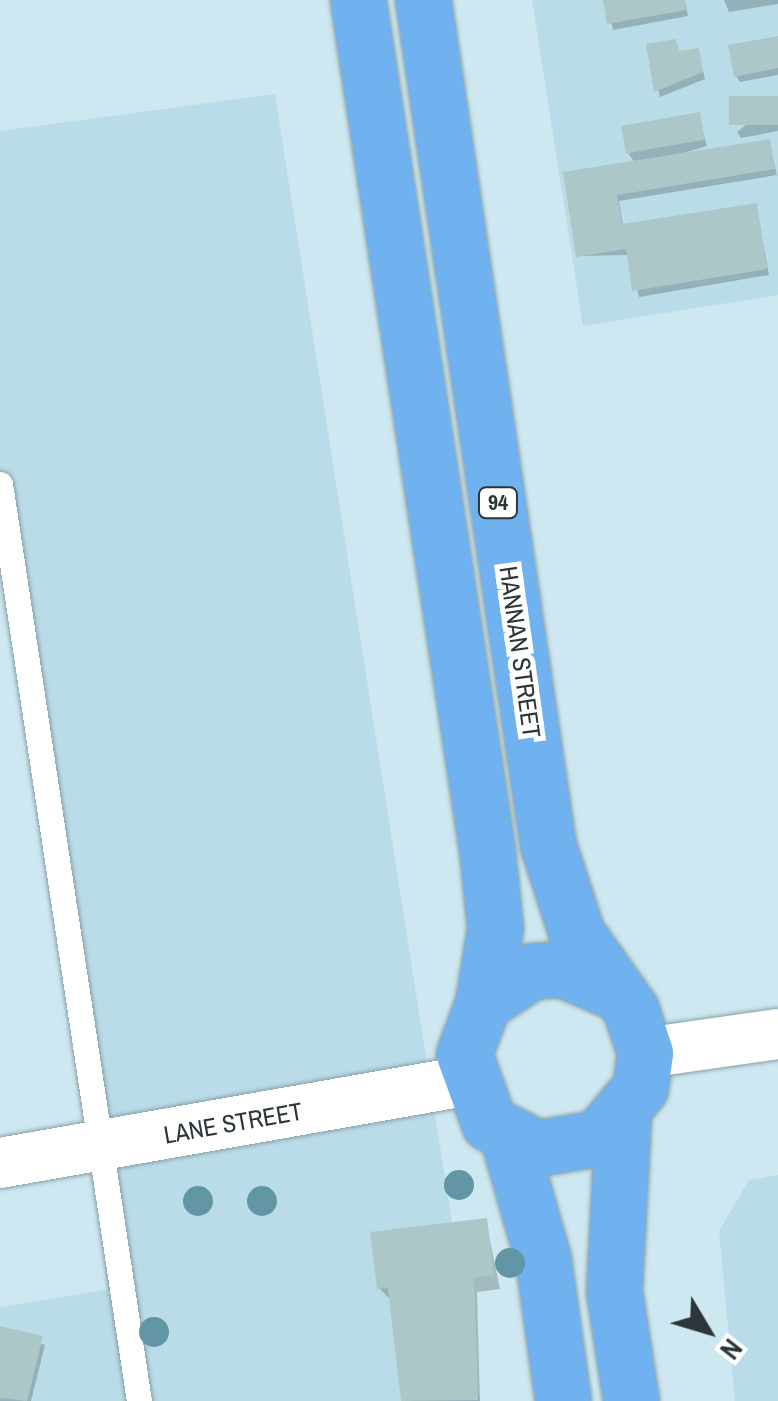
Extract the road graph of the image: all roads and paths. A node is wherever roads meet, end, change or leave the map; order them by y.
1 (358, 0) edge
2 (423, 0) edge
3 (0, 484) edge
4 (616, 992) junction
5 (483, 1003) junction
6 (778, 1034) edge
7 (645, 1054) junction
8 (466, 1081) junction
9 (623, 1118) junction
10 (508, 1137) junction
11 (100, 1146) junction
12 (0, 1163) edge
13 (139, 1401) edge
14 (563, 1401) edge
15 (631, 1401) edge

1 - 5 highway, 94
2 - 4 highway, HANNAN STREET / 94
3 - 11 lane
4 - 5 highway
4 - 7 highway, HANNAN STREET / 94
5 - 8 highway, 94
6 - 7 street
7 - 9 highway
8 - 10 highway
8 - 11 street, LANE STREET
9 - 10 highway
9 - 15 highway
10 - 14 highway
11 - 12 street, LANE STREET
11 - 13 lane

